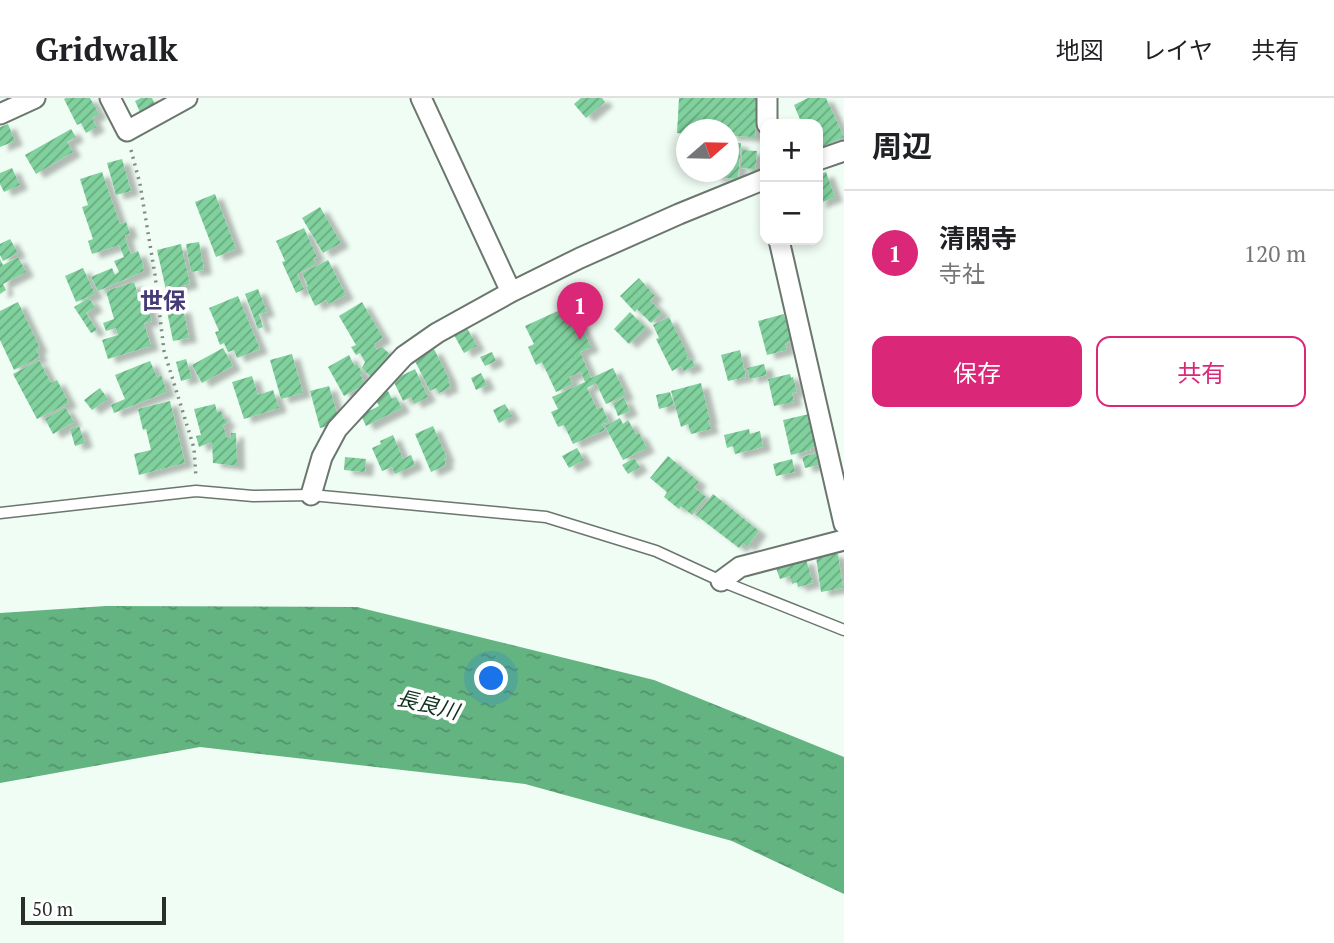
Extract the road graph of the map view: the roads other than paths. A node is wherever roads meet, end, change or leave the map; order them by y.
1 (35, 98) edge
2 (110, 98) edge
3 (187, 98) edge
4 (421, 98) edge
5 (767, 98) edge
6 (0, 114) edge
7 (766, 119) edge
8 (844, 150) edge
9 (823, 158) edge
10 (760, 180) edge
11 (780, 245) edge
12 (511, 292) junction
13 (311, 495) junction
14 (0, 513) edge
15 (844, 524) edge
16 (844, 540) edge
17 (722, 581) junction
18 (844, 630) edge

1 - 6 street
2 - 3 street
4 - 12 street
5 - 7 street
8 - 9 street
10 - 12 street
11 - 15 street
12 - 13 street
13 - 14 lane
13 - 17 lane
16 - 17 street
17 - 18 lane

